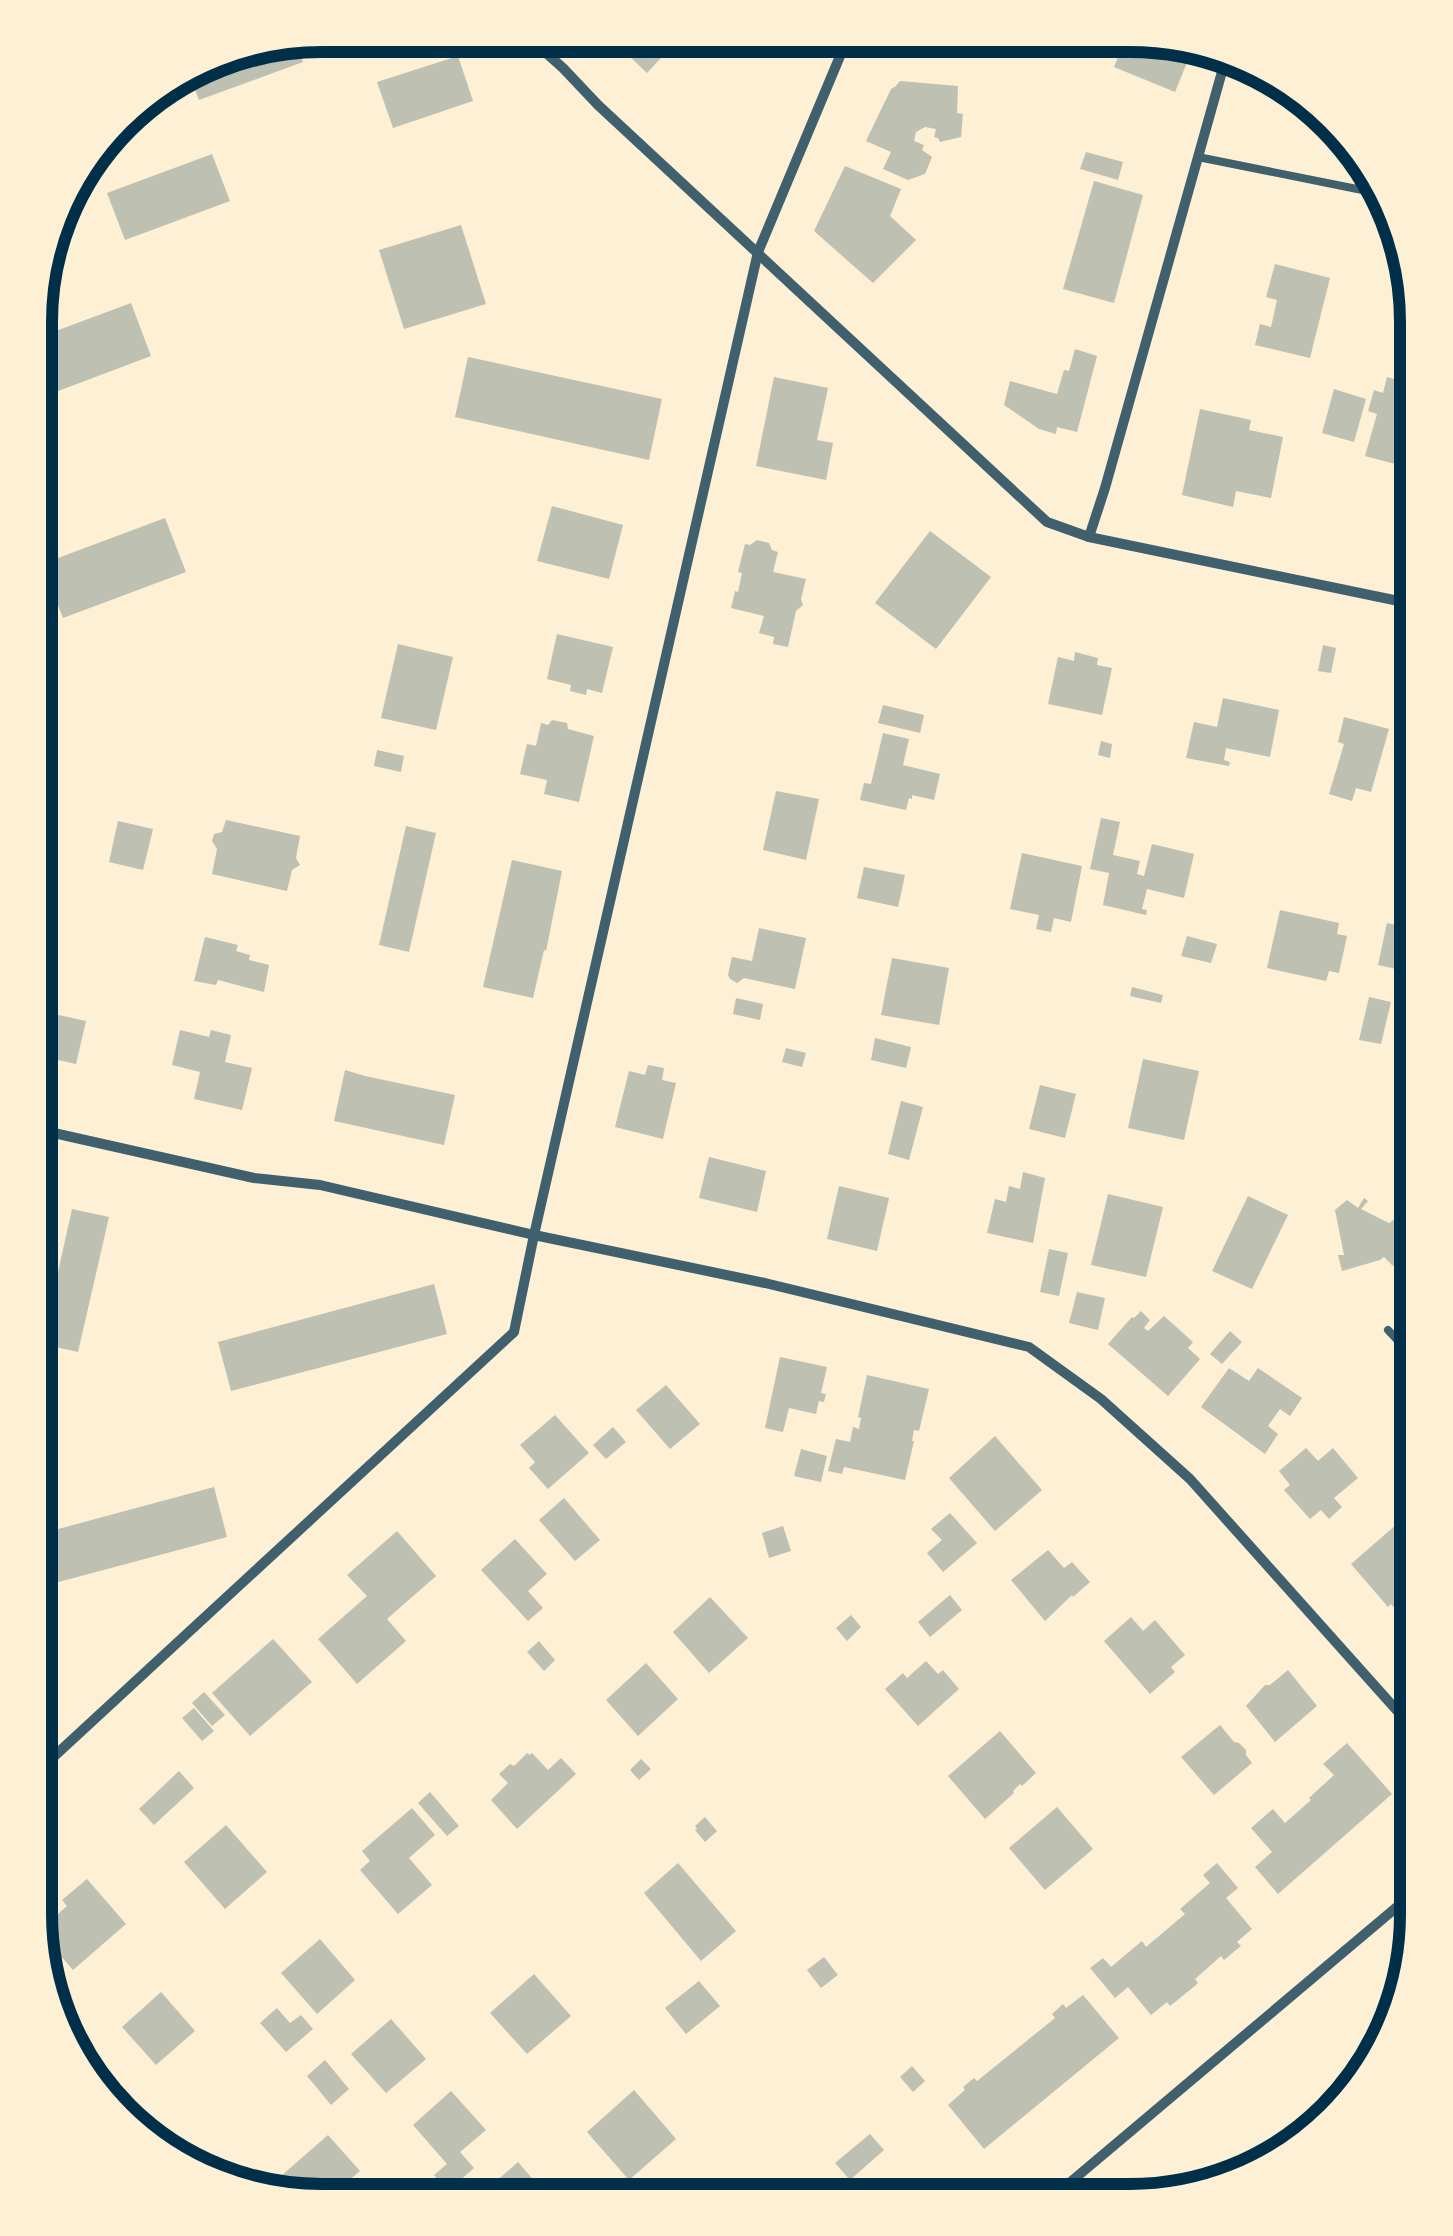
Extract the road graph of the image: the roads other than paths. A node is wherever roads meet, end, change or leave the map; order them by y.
1 (546, 53) edge
2 (841, 53) edge
3 (1224, 70) edge
4 (1198, 157) junction
5 (1366, 191) edge
6 (758, 252) junction
7 (1089, 537) junction
8 (1400, 601) edge
9 (53, 1132) edge
10 (534, 1235) junction
11 (1388, 1330) dead end
12 (1400, 1343) edge
13 (1400, 1713) edge
14 (53, 1757) edge
15 (1400, 1904) edge
16 (1068, 2184) edge

1 - 6 street
2 - 6 street
3 - 4 street
4 - 5 lane
4 - 7 street
6 - 7 street
6 - 10 street
7 - 8 street
9 - 10 street
10 - 13 street
10 - 14 street
11 - 12 lane
15 - 16 street

